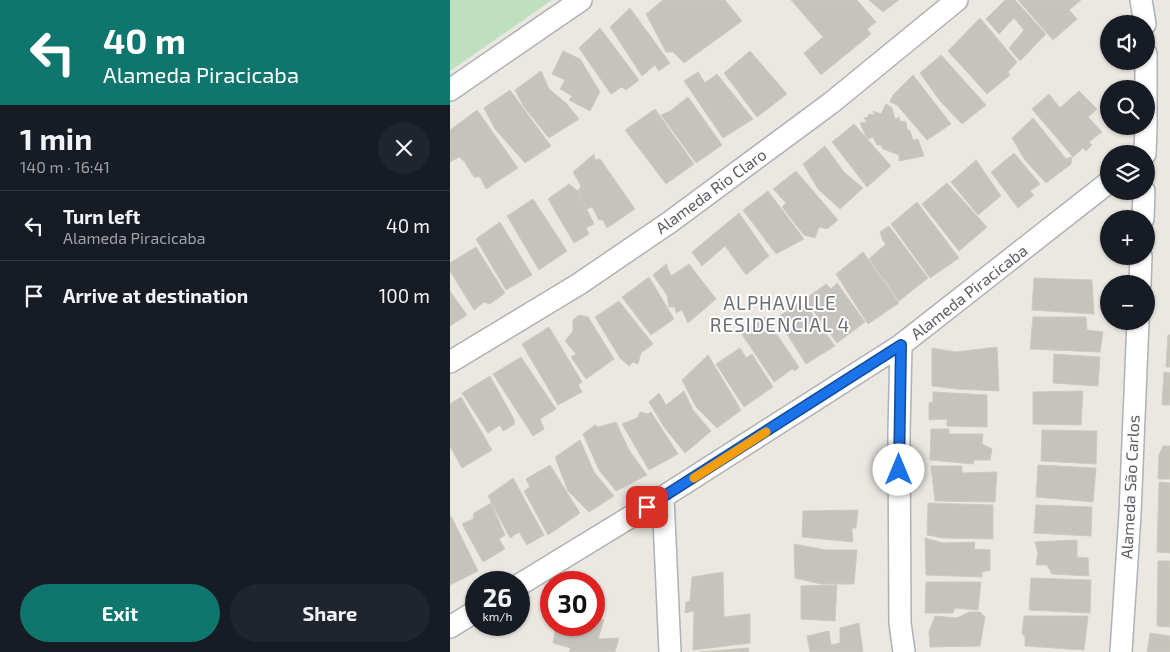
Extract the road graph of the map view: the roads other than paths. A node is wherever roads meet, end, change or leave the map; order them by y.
1 (581, 0) edge
2 (957, 0) edge
3 (1141, 0) edge
4 (1143, 15) edge
5 (450, 90) edge
6 (1100, 189) edge
7 (1138, 330) edge
8 (901, 345) junction
9 (450, 362) edge
10 (663, 497) junction
11 (530, 578) edge
12 (465, 618) edge
13 (450, 627) edge
14 (669, 651) edge
15 (904, 652) edge
16 (1121, 652) edge

1 - 5 street
2 - 9 street, Alameda Rio Claro
3 - 4 street
6 - 8 street, Alameda Piracicaba
7 - 16 street, Alameda São Carlos
8 - 10 street, Alameda Piracicaba
8 - 15 street
10 - 11 street, Alameda Piracicaba
10 - 14 street
12 - 13 street

